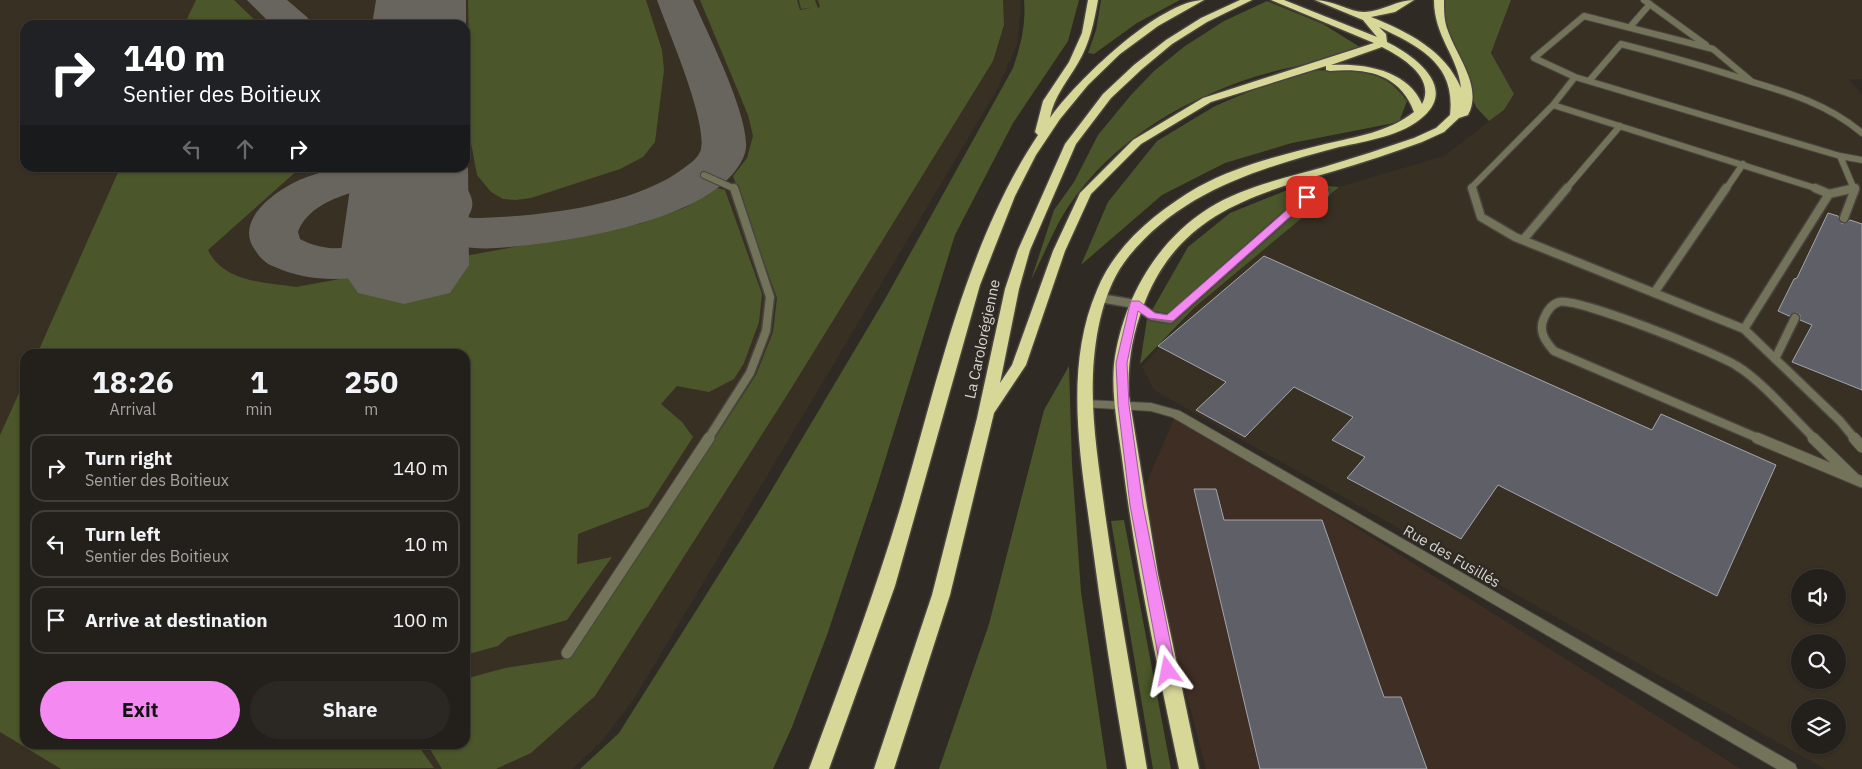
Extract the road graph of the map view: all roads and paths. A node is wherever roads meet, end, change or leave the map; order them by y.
1 (1093, 0) edge
2 (1199, 0) edge
3 (1247, 0) edge
4 (1276, 0) edge
5 (1409, 0) edge
6 (1439, 0) edge
7 (1644, 0) edge
8 (1322, 1) edge
9 (1650, 4) junction
10 (1301, 10) junction
11 (1362, 18) junction
12 (1630, 27) junction
13 (1382, 43) junction
14 (1713, 49) junction
15 (1304, 69) junction
16 (1575, 77) junction
17 (1750, 80) junction
18 (1589, 81) junction
19 (1553, 105) junction
20 (1420, 114) junction
21 (1455, 116) junction
22 (1620, 126) junction
23 (1862, 133) edge
24 (1040, 138) junction
25 (1840, 156) junction
26 (1862, 160) edge
27 (1743, 164) junction
28 (704, 175) dead end
29 (1855, 189) junction
30 (1325, 192) dead end
31 (1829, 194) junction
32 (1844, 218) dead end
33 (1523, 240) junction
34 (1654, 293) junction
35 (1100, 298) junction
36 (1135, 304) junction
37 (1795, 318) dead end
38 (1744, 329) junction
39 (1775, 359) junction
40 (1086, 404) junction
41 (1123, 405) junction
42 (985, 418) junction
43 (1862, 447) edge
44 (1858, 481) edge
45 (567, 653) dead end
46 (819, 769) edge
47 (884, 769) edge
48 (1137, 769) edge
49 (1189, 769) edge
50 (1790, 769) edge

1 - 24 highway
2 - 24 highway, La Carolorégienne
3 - 42 highway, La Carolorégienne
4 - 10 highway
5 - 11 highway
6 - 21 highway
7 - 9 lane
8 - 11 highway
9 - 12 lane
9 - 14 lane
10 - 11 highway
10 - 13 highway
11 - 13 highway
11 - 21 highway
12 - 14 lane
12 - 16 lane
13 - 15 highway
13 - 20 highway
14 - 17 lane
15 - 20 highway
15 - 42 highway
16 - 18 lane
16 - 19 lane
17 - 18 lane
17 - 23 lane
18 - 25 lane
19 - 22 lane
19 - 33 lane
20 - 35 highway
21 - 36 highway
22 - 27 lane
22 - 33 lane
24 - 46 highway, La Carolorégienne
25 - 26 lane
25 - 29 lane
27 - 31 lane
27 - 34 lane
28 - 45 lane
29 - 31 lane
29 - 32 lane
30 - 36 lane
31 - 38 lane
33 - 34 lane
34 - 38 lane
35 - 36 lane
35 - 40 highway
36 - 41 highway
37 - 39 lane
38 - 39 lane
39 - 43 lane
40 - 41 street, Rue des Fusillés
40 - 48 highway
41 - 49 highway
41 - 50 street, Rue des Fusillés
42 - 47 highway, La Carolorégienne
44 - 44 lane

